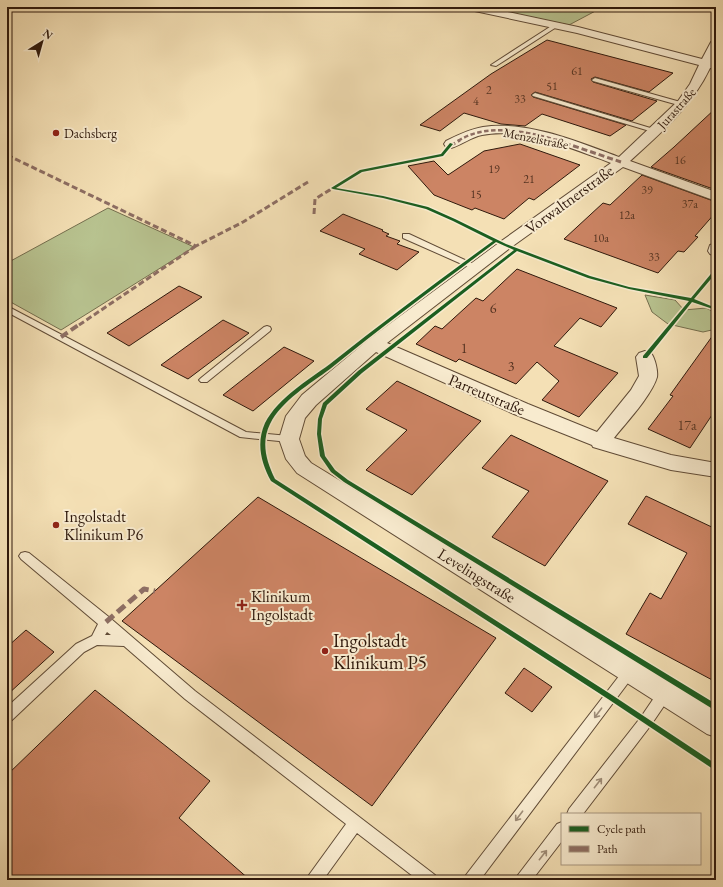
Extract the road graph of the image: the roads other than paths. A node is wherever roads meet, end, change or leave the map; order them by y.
1 (470, 7) edge
2 (556, 25) junction
3 (715, 46) edge
4 (712, 64) edge
5 (494, 65) dead end
6 (595, 80) dead end
7 (535, 95) dead end
8 (682, 104) junction
9 (656, 130) junction
10 (451, 144) dead end
11 (621, 162) junction
12 (716, 197) edge
13 (406, 236) dead end
14 (716, 248) edge
15 (716, 251) edge
16 (476, 267) junction
17 (7, 309) edge
18 (267, 329) dead end
19 (374, 344) junction
20 (645, 357) dead end
21 (204, 380) dead end
22 (289, 439) junction
23 (600, 442) junction
24 (716, 470) edge
25 (26, 556) dead end
26 (106, 622) junction
27 (96, 640) junction
28 (127, 641) junction
29 (630, 671) junction
30 (665, 693) junction
31 (7, 716) edge
32 (716, 725) edge
33 (575, 813) edge
34 (355, 824) junction
35 (561, 830) edge
36 (314, 880) edge
37 (430, 880) edge
38 (471, 880) edge
39 (523, 880) edge

1 - 2 street
2 - 4 street
2 - 5 lane
3 - 4 street, Jurastraße
4 - 8 street, Jurastraße
6 - 8 lane
7 - 9 lane
8 - 9 street, Jurastraße
9 - 11 street, Jurastraße
10 - 11 street, Menzelstraße
11 - 12 street
11 - 16 street, Vorwaltnerstraße
13 - 16 lane
14 - 15 street
16 - 19 street, Vorwaltnerstraße
17 - 22 lane
18 - 21 lane
19 - 22 street, Vorwaltnerstraße
19 - 23 street, Parreutstraße
20 - 23 street
22 - 29 street, Levelingstraße
23 - 24 street, Parreutstraße
25 - 26 lane
26 - 27 lane
26 - 28 lane
27 - 28 lane
27 - 31 lane
28 - 34 lane
29 - 30 street, Levelingstraße
29 -> 38 lane
30 - 32 street, Levelingstraße
33 -> 30 lane
34 - 36 lane
34 - 37 lane
39 -> 35 lane

